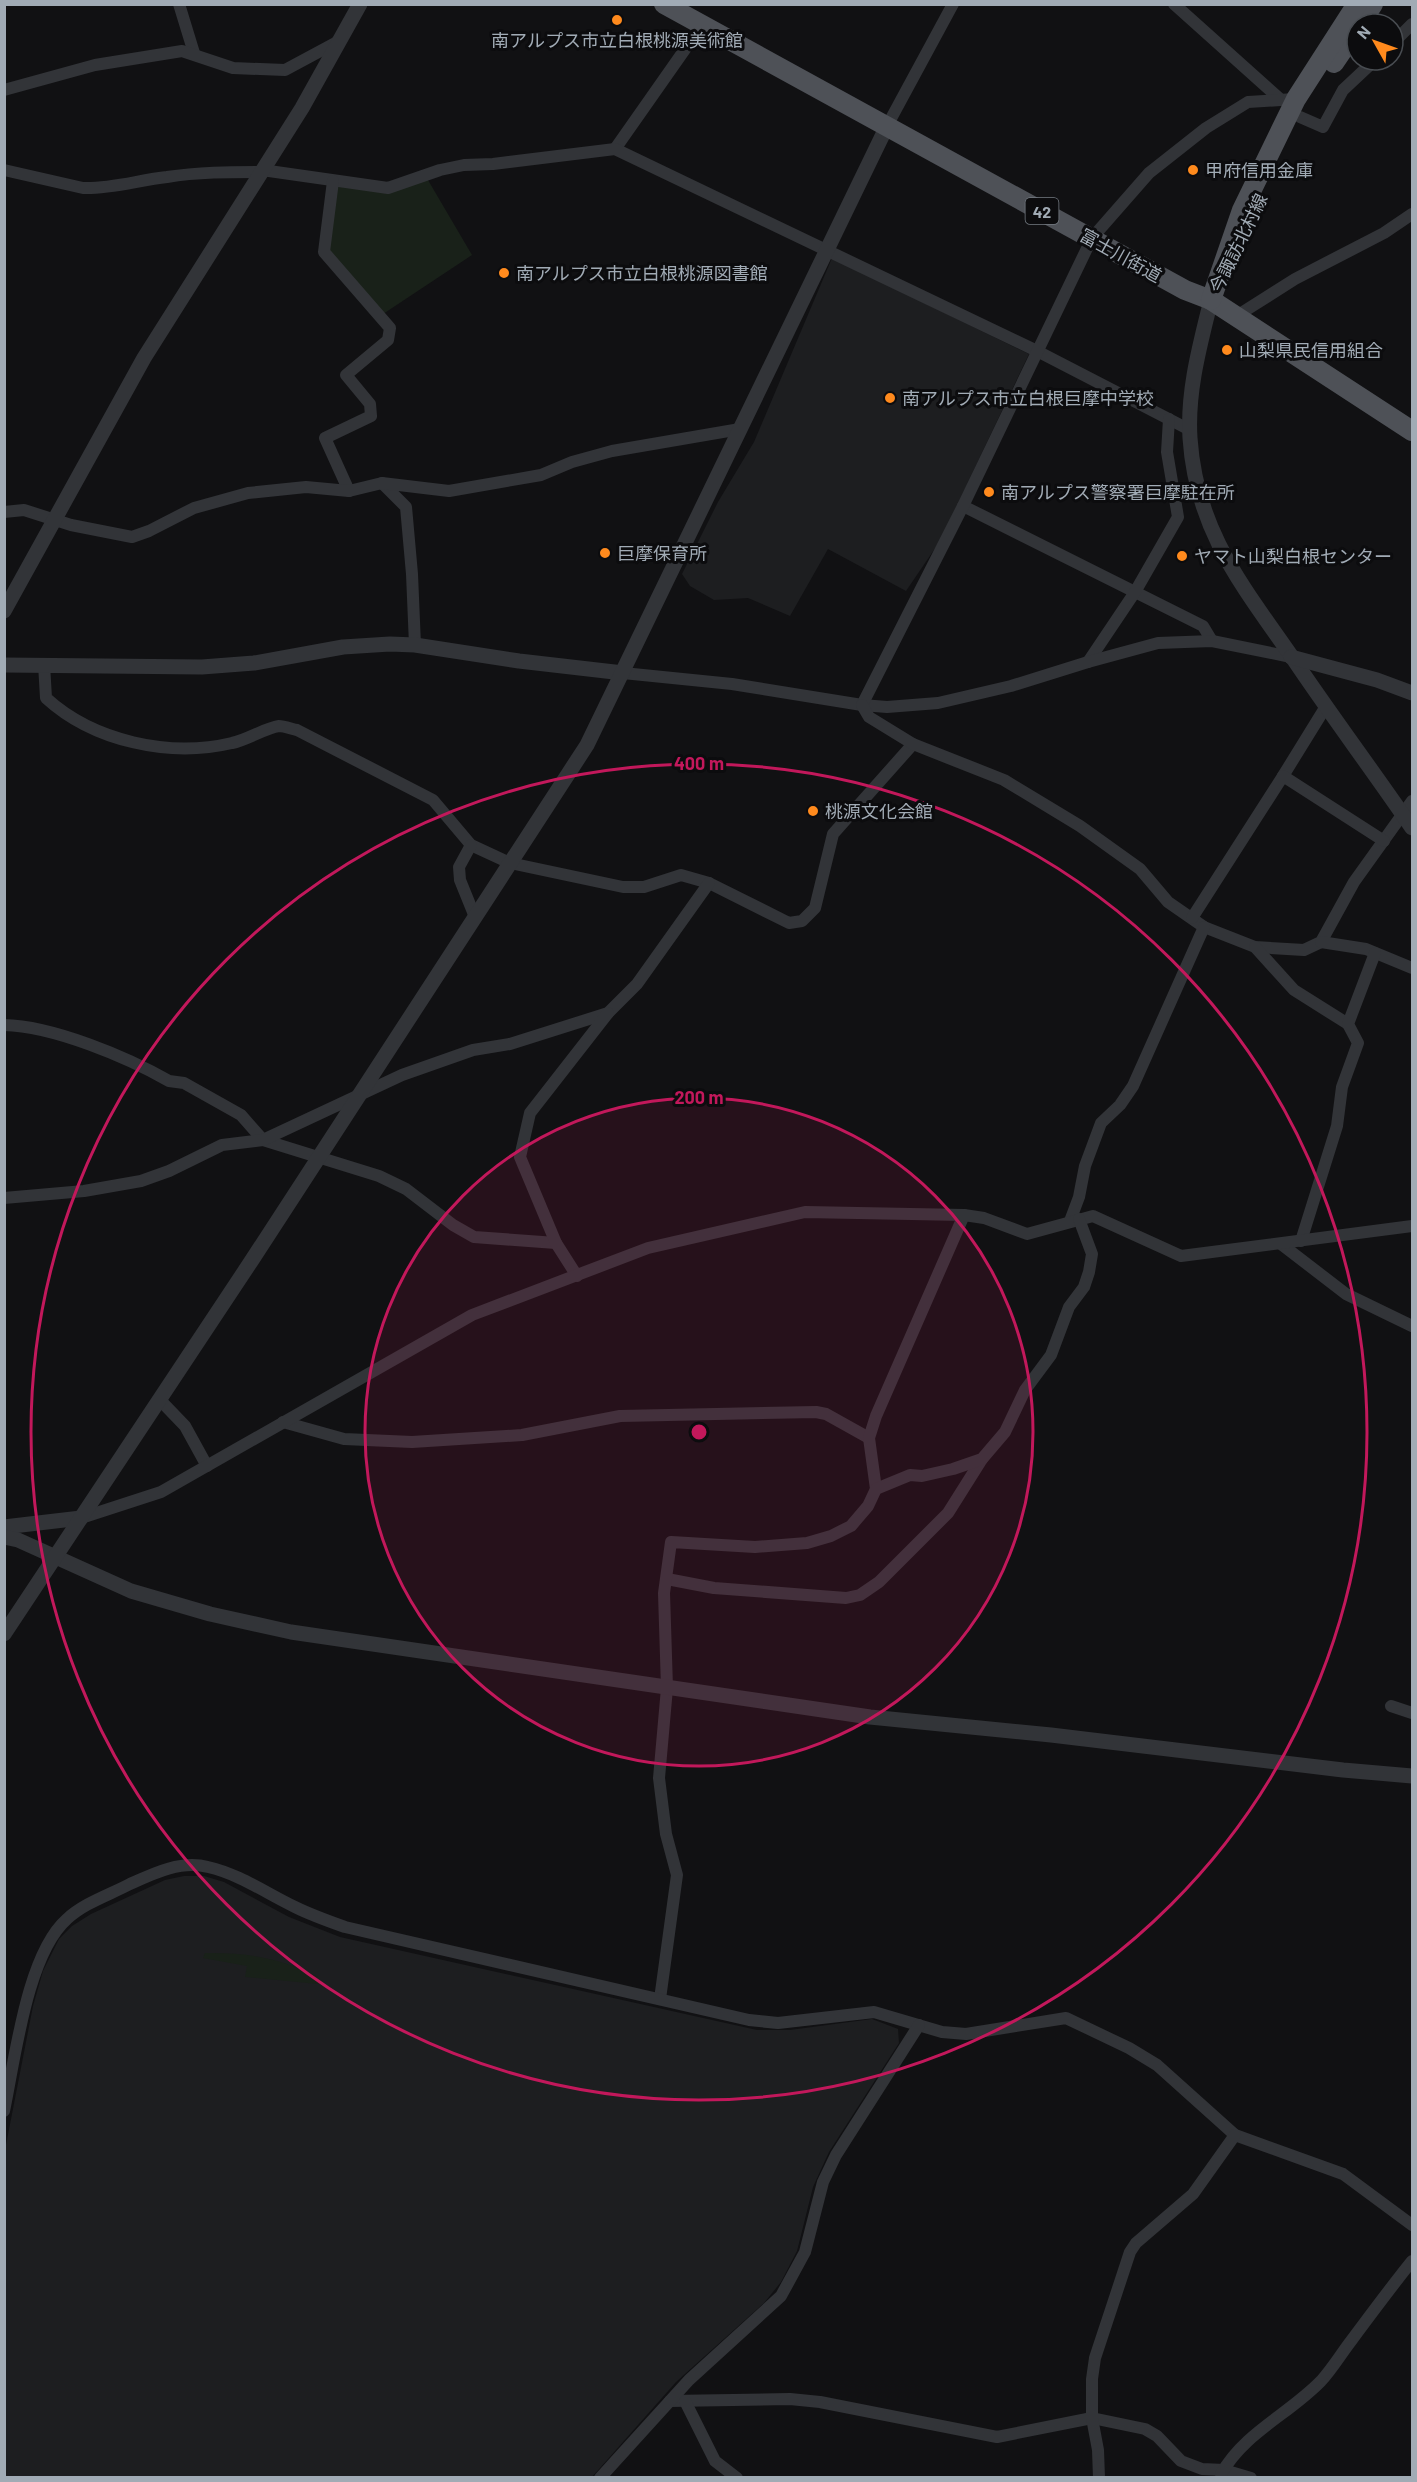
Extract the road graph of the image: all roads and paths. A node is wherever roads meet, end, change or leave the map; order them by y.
1 (178, 4) edge
2 (360, 4) edge
3 (664, 4) edge
4 (953, 4) edge
5 (1174, 4) edge
6 (1357, 4) edge
7 (702, 25) junction
8 (340, 40) junction
9 (1345, 43) edge
10 (194, 53) junction
11 (1362, 72) edge
12 (4, 90) edge
13 (1292, 105) junction
14 (887, 126) junction
15 (615, 149) junction
16 (4, 170) edge
17 (262, 171) junction
18 (333, 181) junction
19 (1413, 214) edge
20 (1092, 238) junction
21 (826, 249) junction
22 (1211, 300) junction
23 (1235, 317) junction
24 (1037, 351) junction
25 (1169, 419) junction
26 (740, 429) junction
27 (1190, 430) junction
28 (1413, 431) edge
29 (382, 483) junction
30 (349, 491) junction
31 (963, 506) junction
32 (4, 512) edge
33 (55, 519) junction
34 (1135, 592) junction
35 (4, 611) edge
36 (1212, 641) junction
37 (415, 645) junction
38 (1291, 657) junction
39 (1088, 662) junction
40 (44, 664) junction
41 (4, 665) edge
42 (623, 673) junction
43 (1410, 689) edge
44 (862, 705) junction
45 (1325, 708) junction
46 (913, 744) junction
47 (1282, 776) junction
48 (1413, 801) edge
49 (1403, 815) junction
50 (1413, 828) edge
51 (1384, 842) junction
52 (471, 845) junction
53 (510, 863) junction
54 (709, 883) junction
55 (475, 917) junction
56 (1192, 918) junction
57 (1204, 927) junction
58 (1321, 942) junction
59 (1255, 947) junction
60 (1376, 952) junction
61 (1413, 968) edge
62 (608, 1013) junction
63 (1348, 1024) junction
64 (4, 1025) edge
65 (361, 1092) junction
66 (263, 1140) junction
67 (319, 1157) junction
68 (4, 1198) edge
69 (964, 1215) junction
70 (1075, 1220) junction
71 (1413, 1226) edge
72 (1301, 1241) junction
73 (556, 1243) junction
74 (1281, 1244) junction
75 (577, 1276) junction
76 (1413, 1326) edge
77 (160, 1400) junction
78 (283, 1422) junction
79 (869, 1438) junction
80 (982, 1459) junction
81 (207, 1466) junction
82 (876, 1490) junction
83 (81, 1518) junction
84 (4, 1527) edge
85 (4, 1537) edge
86 (55, 1558) junction
87 (667, 1579) junction
88 (4, 1634) edge
89 (667, 1688) junction
90 (1391, 1706) dead end
91 (1413, 1713) edge
92 (1413, 1776) edge
93 (660, 1998) junction
94 (919, 2025) junction
95 (4, 2111) edge
96 (1236, 2135) junction
97 (1413, 2225) edge
98 (1413, 2261) edge
99 (670, 2401) junction
100 (685, 2401) junction
101 (1092, 2418) junction
102 (1221, 2474) edge
103 (600, 2478) edge
104 (737, 2478) edge
105 (1099, 2478) edge
106 (1251, 2478) edge

1 - 10 street
2 - 8 street
3 - 7 main road, 富士川街道 / 42
4 - 14 street
5 - 13 street
6 - 13 main road, 今諏訪北村線
7 - 14 main road, 富士川街道 / 42
7 - 15 street
8 - 10 street
8 - 17 street
9 - 13 main road, 今諏訪北村線
10 - 12 street
11 - 13 street
13 - 20 street
13 - 22 main road, 今諏訪北村線
14 - 20 main road, 富士川街道 / 42
14 - 21 street
15 - 18 street
15 - 21 street
16 - 17 street
17 - 18 street
17 - 33 street
18 - 30 street
19 - 23 street
20 - 22 main road, 富士川街道 / 42
20 - 24 street
21 - 24 street
21 - 26 street
22 - 23 main road, 富士川街道 / 42
22 - 27 street
23 - 28 main road, 富士川街道 / 42
24 - 25 street
24 - 31 street
25 - 27 street
25 - 34 street
26 - 29 street
26 - 42 street
27 - 38 street
29 - 30 street
29 - 37 street
30 - 33 street
31 - 34 street
31 - 44 street
32 - 33 street
33 - 35 street
34 - 36 street
34 - 39 street
36 - 38 street
36 - 39 street
37 - 40 street
37 - 42 street
38 - 43 street
38 - 45 street
39 - 44 street
40 - 41 street
40 - 52 street
42 - 44 street
42 - 53 street
44 - 46 street
45 - 47 street
45 - 49 street
46 - 54 street
46 - 56 street
47 - 51 street
47 - 56 street
48 - 49 street
49 - 50 street
49 - 51 street
51 - 58 street
52 - 53 street
52 - 55 street
53 - 54 street
53 - 55 street
54 - 62 street
55 - 65 street
56 - 57 street
57 - 59 street
57 - 70 street
58 - 59 street
58 - 60 street
59 - 63 street
60 - 61 street
60 - 63 street
62 - 65 street
62 - 73 street
63 - 72 street
64 - 66 street
65 - 66 street
65 - 67 street
66 - 67 street
66 - 68 street
67 - 73 street
67 - 77 street
69 - 70 street
69 - 75 street
69 - 79 street
70 - 74 street
70 - 80 street
71 - 72 street
72 - 74 street
73 - 75 street
74 - 76 street
75 - 78 street
77 - 81 street
77 - 83 street
78 - 79 street
78 - 81 street
79 - 82 street
80 - 82 street
80 - 87 street
81 - 83 street
82 - 87 street
83 - 84 street
83 - 86 street
85 - 86 street
86 - 88 street
86 - 89 street
87 - 89 street
89 - 92 street
89 - 93 street
90 - 91 street
93 - 94 street
93 - 95 street
94 - 96 street
94 - 99 street
96 - 97 street
96 - 101 street
98 - 102 street
99 - 100 street
99 - 103 street
100 - 101 street
100 - 104 street
101 - 102 street
101 - 105 street
102 - 106 street

